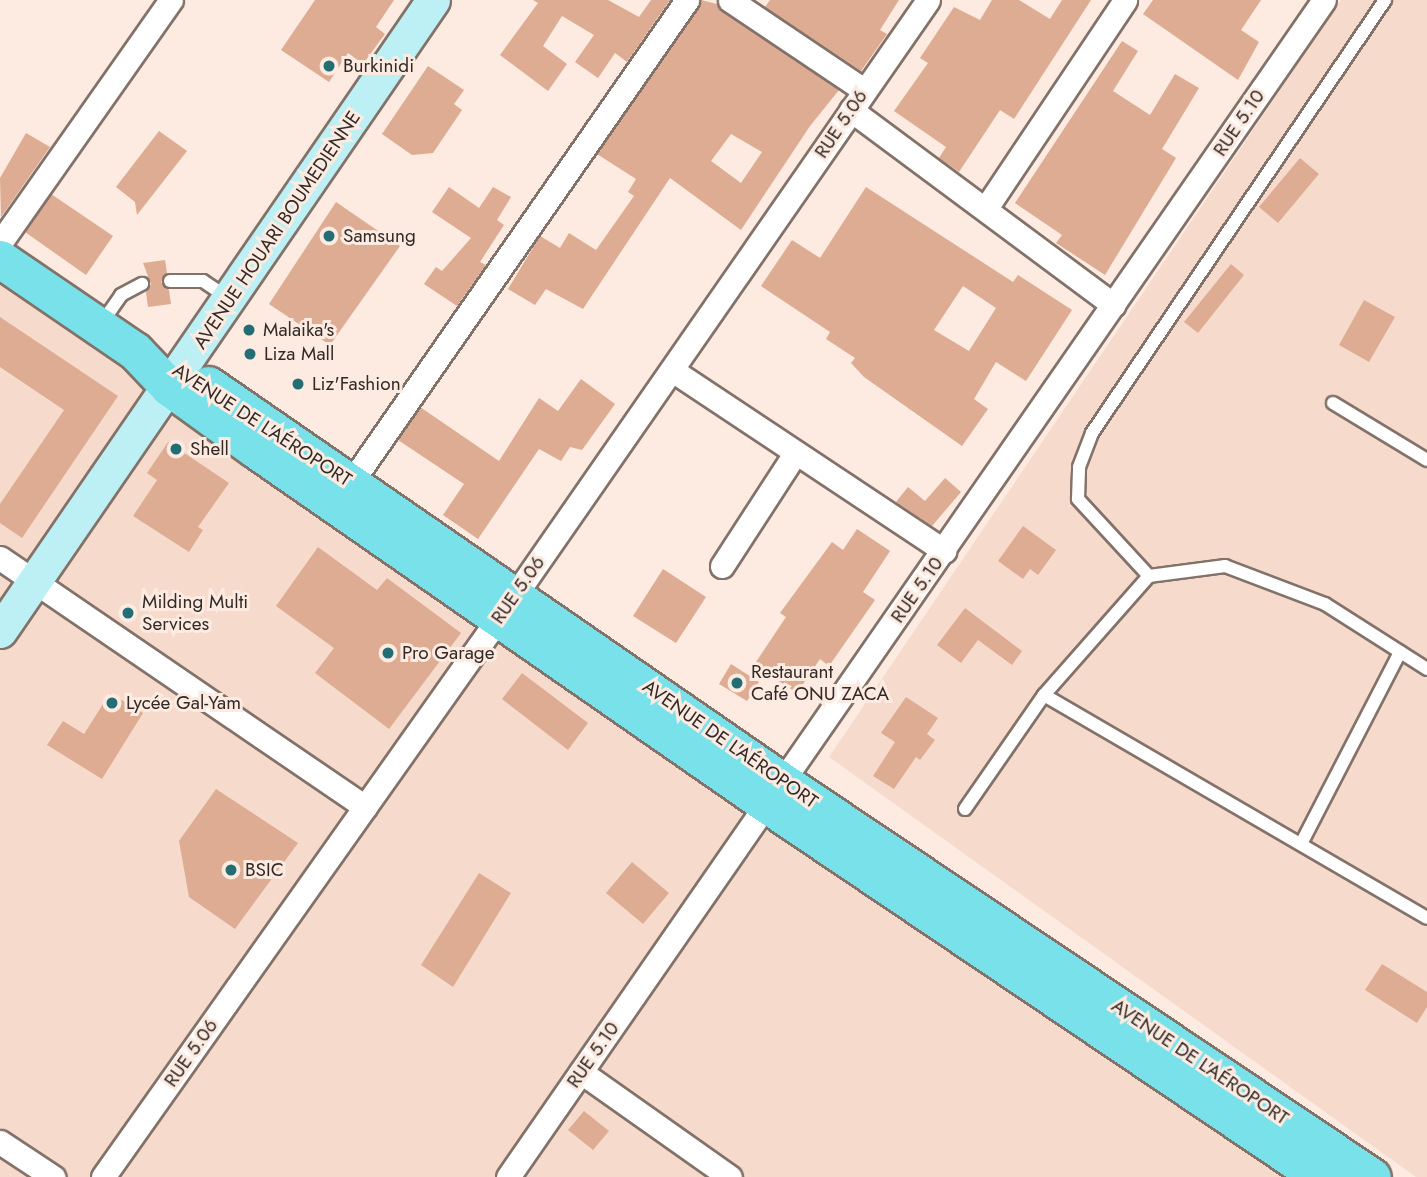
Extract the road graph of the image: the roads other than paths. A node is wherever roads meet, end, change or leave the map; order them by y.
1 (171, 0) edge
2 (433, 0) edge
3 (687, 0) edge
4 (730, 0) edge
5 (928, 0) edge
6 (1125, 0) edge
7 (1324, 0) edge
8 (1385, 0) edge
9 (864, 90) junction
10 (851, 110) junction
11 (986, 208) junction
12 (0, 243) edge
13 (0, 259) edge
14 (170, 281) dead end
15 (142, 284) dead end
16 (231, 300) junction
17 (1114, 305) junction
18 (99, 327) junction
19 (672, 370) junction
20 (176, 378) junction
21 (1333, 404) dead end
22 (794, 455) junction
23 (1427, 460) edge
24 (343, 494) junction
25 (944, 551) junction
26 (0, 558) edge
27 (722, 566) dead end
28 (1149, 576) junction
29 (35, 582) junction
30 (507, 607) junction
31 (0, 631) edge
32 (1400, 652) junction
33 (1427, 669) edge
34 (1044, 695) junction
35 (776, 794) junction
36 (365, 807) junction
37 (965, 809) dead end
38 (1301, 844) junction
39 (1427, 918) edge
40 (581, 1072) junction
41 (0, 1142) edge
42 (52, 1177) edge
43 (103, 1177) edge
44 (508, 1177) edge
45 (730, 1177) edge
46 (1320, 1177) edge
47 (1373, 1177) edge

1 - 12 street
2 - 16 main road, AVENUE HOUARI BOUMEDIENNE
3 - 24 street
4 - 9 street
5 - 9 street, RUE 5.06
6 - 11 street
7 - 17 street, RUE 5.10
8 - 28 lane
9 - 10 street, RUE 5.06
10 - 11 street
10 - 19 street, RUE 5.06
11 - 17 street
13 - 18 main road, AVENUE DE L'AÉROPORT
14 - 16 lane
15 - 18 lane
16 - 20 main road, AVENUE HOUARI BOUMEDIENNE
17 - 25 street, RUE 5.10
18 - 20 main road, AVENUE DE L'AÉROPORT
19 - 22 street
19 - 30 street, RUE 5.06
20 - 24 main road, AVENUE DE L'AÉROPORT
20 - 29 main road, AVENUE HOUARI BOUMEDIENNE
21 - 23 lane
22 - 25 street
22 - 27 street
24 - 30 main road, AVENUE DE L'AÉROPORT
25 - 35 street, RUE 5.10
26 - 29 street
28 - 32 lane
28 - 34 lane
29 - 31 main road, AVENUE HOUARI BOUMEDIENNE
29 - 36 street
30 - 35 main road, AVENUE DE L'AÉROPORT
30 - 36 street, RUE 5.06
32 - 33 lane
32 - 38 lane
34 - 37 lane
34 - 38 lane
35 - 40 street, RUE 5.10
35 - 46 main road, AVENUE DE L'AÉROPORT
35 - 47 main road, AVENUE DE L'AÉROPORT
36 - 43 street, RUE 5.06
38 - 39 lane
40 - 44 street, RUE 5.10
40 - 45 street
41 - 42 street

